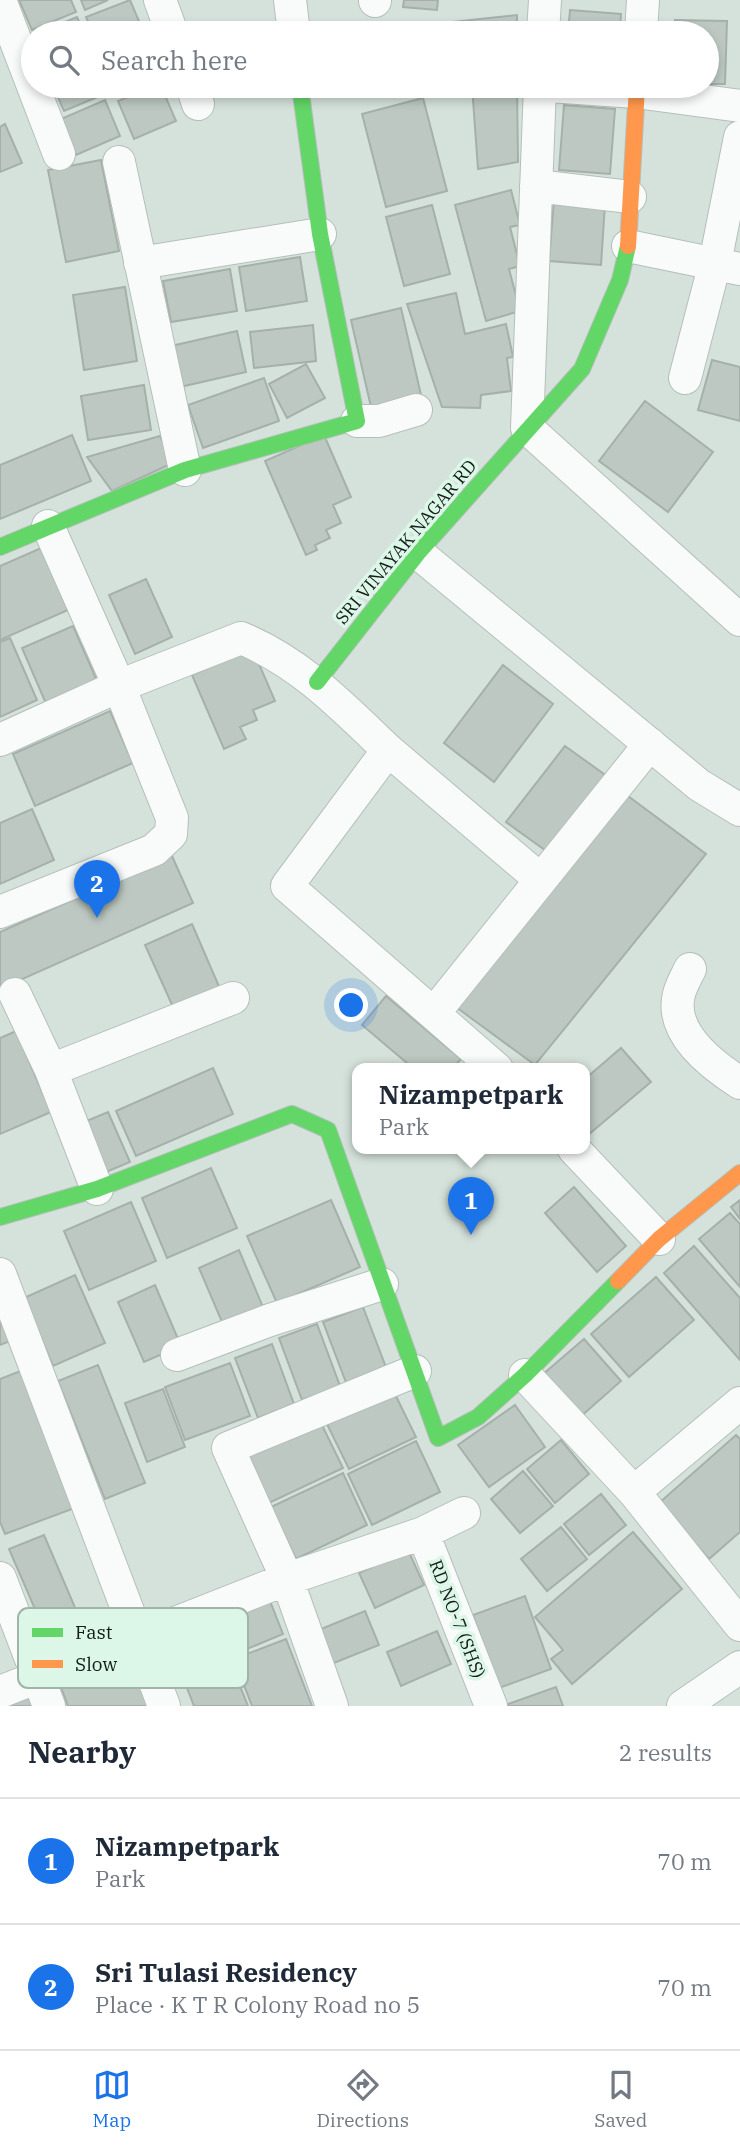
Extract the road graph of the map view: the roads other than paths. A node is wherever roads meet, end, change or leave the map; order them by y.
1 (0, 0) edge
2 (160, 0) edge
3 (290, 0) edge
4 (545, 0) edge
5 (643, 0) edge
6 (168, 21) edge
7 (293, 21) edge
8 (544, 21) edge
9 (641, 21) edge
10 (21, 55) edge
11 (38, 98) edge
12 (302, 98) edge
13 (540, 98) edge
14 (636, 98) edge
15 (691, 98) edge
16 (740, 106) edge
17 (740, 137) edge
18 (59, 154) dead end
19 (119, 162) dead end
20 (536, 186) junction
21 (630, 197) junction
22 (320, 234) junction
23 (628, 246) junction
24 (139, 262) junction
25 (727, 266) edge
26 (685, 378) dead end
27 (416, 410) dead end
28 (357, 421) junction
29 (527, 428) junction
30 (185, 470) junction
31 (48, 526) junction
32 (0, 547) edge
33 (418, 553) junction
34 (740, 620) edge
35 (317, 682) junction
36 (120, 686) junction
37 (0, 740) edge
38 (650, 744) junction
39 (388, 750) junction
40 (740, 810) edge
41 (541, 880) junction
42 (0, 912) edge
43 (690, 969) dead end
44 (15, 995) dead end
45 (233, 998) dead end
46 (434, 1013) junction
47 (490, 1063) edge
48 (51, 1070) junction
49 (740, 1083) edge
50 (579, 1154) edge
51 (740, 1173) edge
52 (97, 1189) junction
53 (0, 1217) edge
54 (659, 1239) junction
55 (0, 1274) edge
56 (382, 1284) junction
57 (177, 1355) dead end
58 (415, 1371) junction
59 (525, 1375) junction
60 (740, 1403) edge
61 (634, 1492) junction
62 (464, 1513) dead end
63 (423, 1533) junction
64 (0, 1578) edge
65 (287, 1579) junction
66 (127, 1608) edge
67 (215, 1608) edge
68 (740, 1625) edge
69 (18, 1626) edge
70 (740, 1667) edge
71 (157, 1688) edge
72 (0, 1692) edge
73 (43, 1692) edge
74 (164, 1706) edge
75 (332, 1706) edge
76 (491, 1706) edge
77 (683, 1706) edge

1 - 10 street
2 - 6 street
3 - 7 street
4 - 8 street
5 - 9 street
11 - 18 street
12 - 22 street
13 - 20 street
14 - 21 street, SRI VINAYAK NAGAR RD
15 - 16 street
17 - 25 street
19 - 24 street
20 - 21 street
20 - 29 street
21 - 23 street, SRI VINAYAK NAGAR RD
22 - 24 street
22 - 28 street
23 - 25 street
23 - 29 street, SRI VINAYAK NAGAR RD
24 - 30 street
25 - 26 street
27 - 28 street
28 - 30 street
29 - 33 street, SRI VINAYAK NAGAR RD
29 - 34 street
30 - 31 street
31 - 32 street
31 - 36 street
33 - 35 street, SRI VINAYAK NAGAR RD
33 - 38 street
35 - 36 street
35 - 39 street
36 - 37 street
36 - 42 street
38 - 40 street
38 - 41 street
39 - 41 street
39 - 46 street
41 - 46 street
43 - 49 street
44 - 48 street
45 - 48 street
46 - 47 street
48 - 52 street
50 - 54 street
51 - 54 street
52 - 53 street
52 - 56 street
54 - 59 street
55 - 66 street
56 - 57 street
56 - 58 street
58 - 59 street
58 - 65 street
59 - 61 street
60 - 61 street
61 - 68 street
62 - 63 street
63 - 65 street
63 - 76 street, RD NO-7 (SHS)
64 - 69 street
65 - 67 street
65 - 75 street
70 - 77 street
71 - 74 street
72 - 73 street

